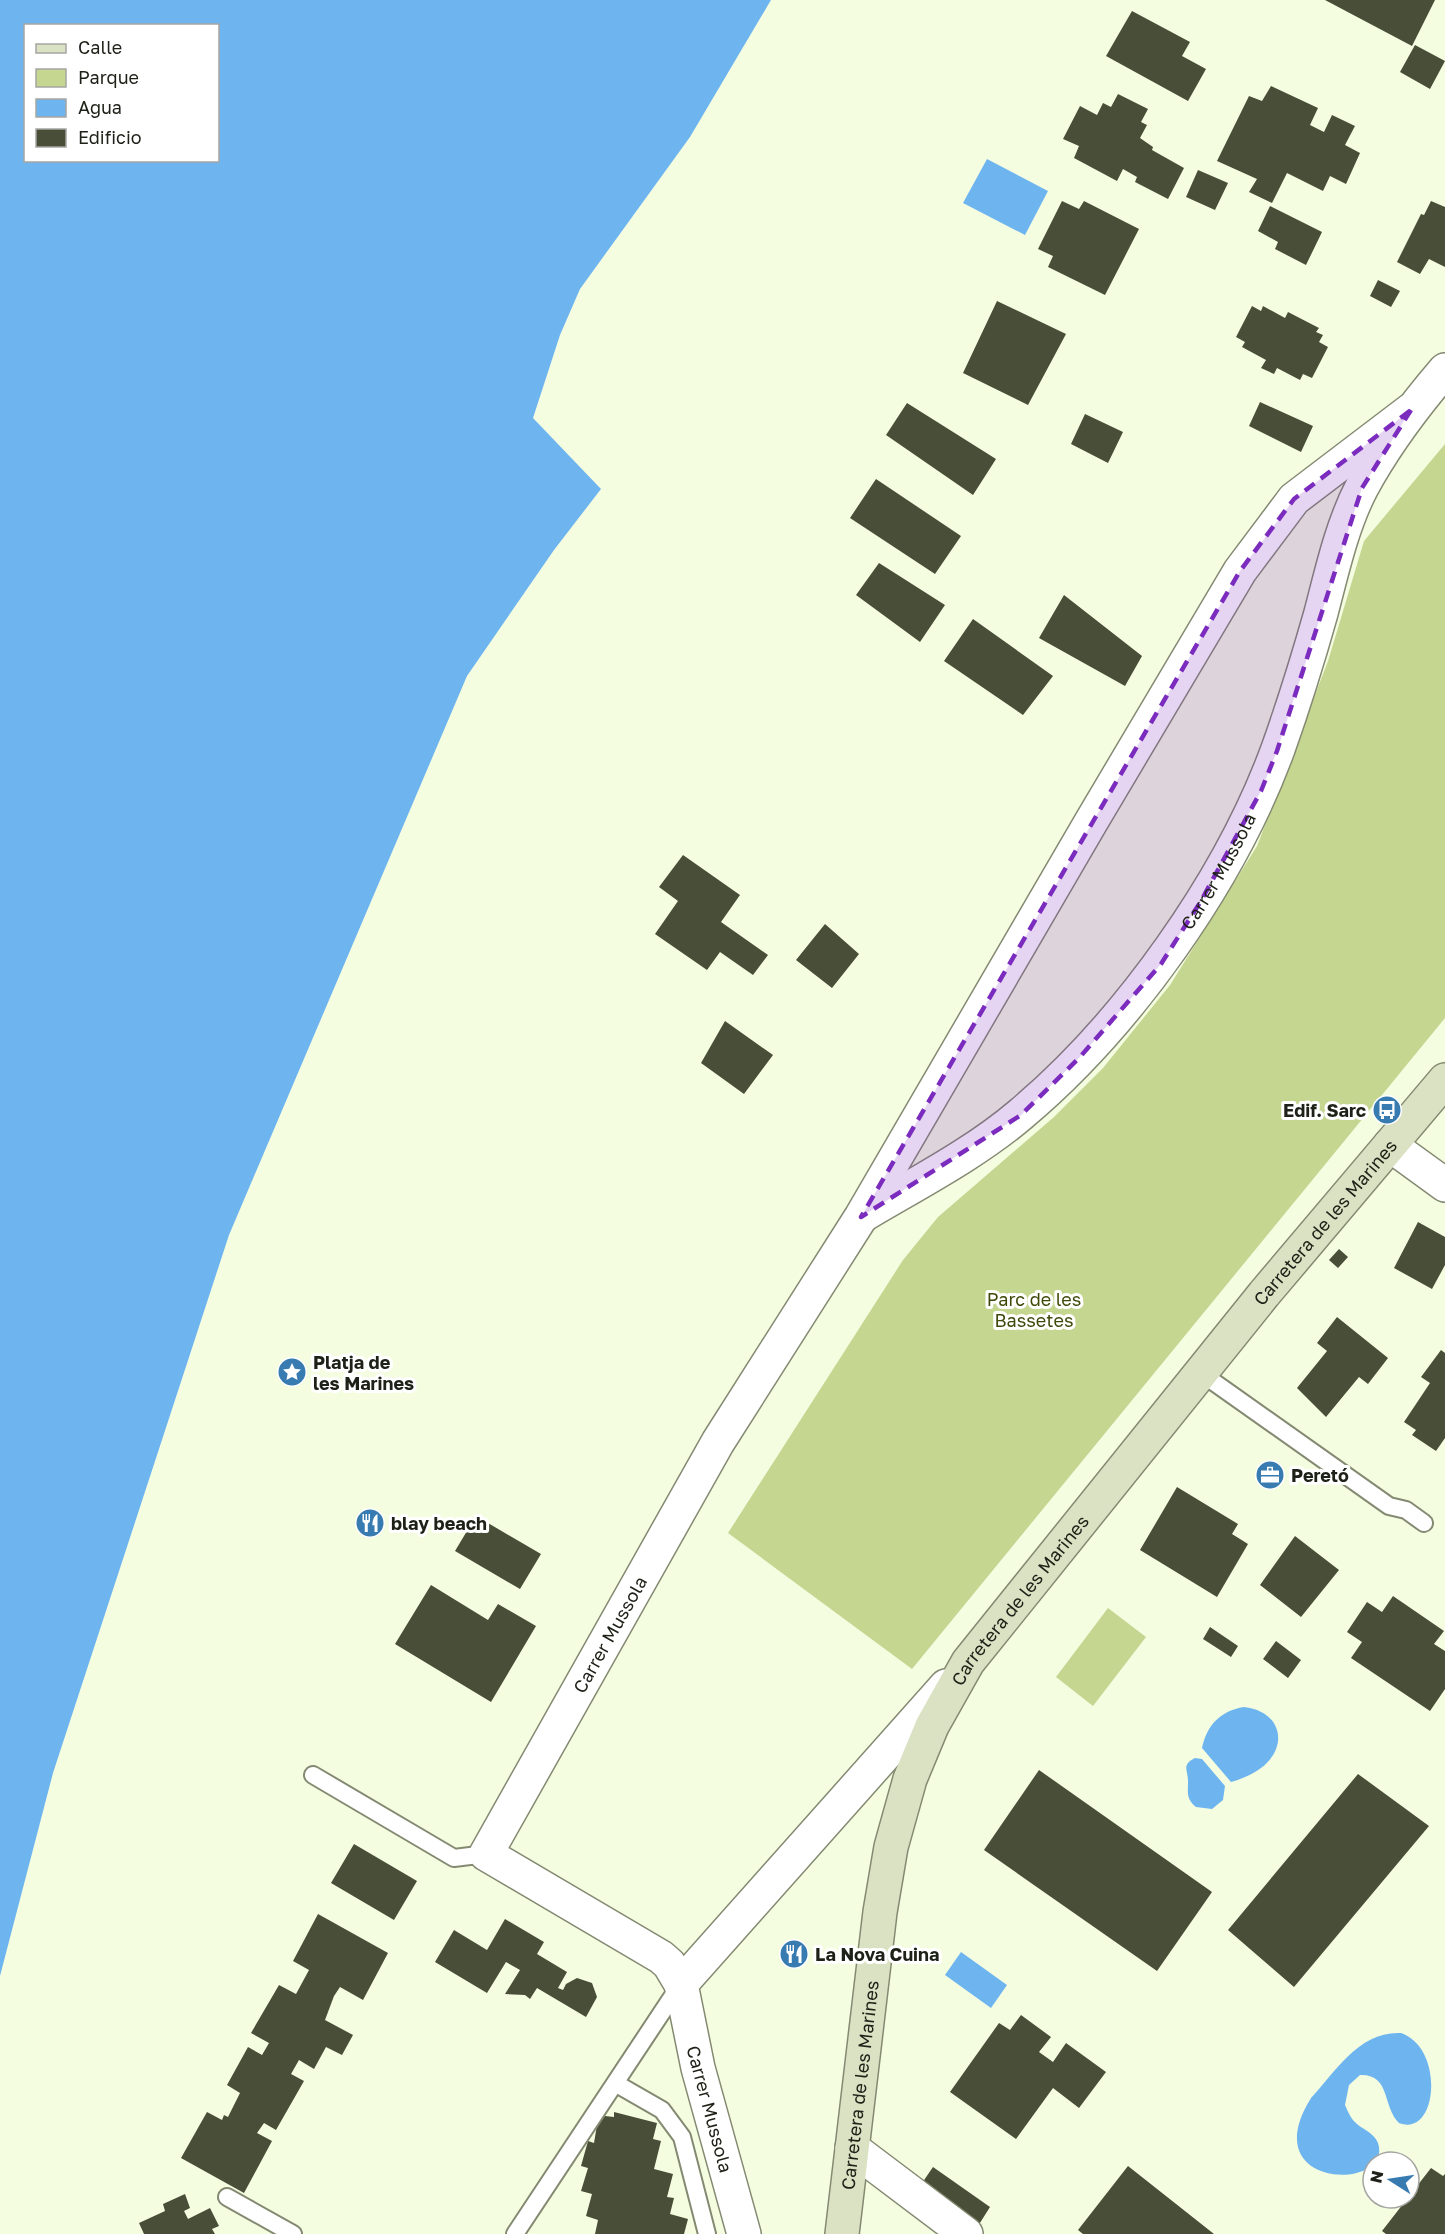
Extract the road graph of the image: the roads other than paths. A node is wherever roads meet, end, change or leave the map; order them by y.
1 (1445, 370) edge
2 (1411, 410) junction
3 (1445, 1080) edge
4 (1390, 1145) junction
5 (1445, 1185) edge
6 (861, 1217) junction
7 (1201, 1373) junction
8 (1424, 1522) dead end
9 (968, 1662) junction
10 (313, 1775) dead end
11 (486, 1854) junction
12 (681, 1984) junction
13 (615, 2083) junction
14 (852, 2148) junction
15 (227, 2198) dead end
16 (292, 2234) edge
17 (515, 2234) edge
18 (707, 2234) edge
19 (744, 2234) edge
20 (842, 2234) edge
21 (966, 2234) edge

1 - 2 street, Carrer Mussola
2 - 6 street, Carrer Mussola
2 - 6 street, Carrer Mussola
3 - 4 main road, Carretera de les Marines
4 - 5 street
4 - 7 main road, Carretera de les Marines
6 - 11 street, Carrer Mussola
7 - 8 lane
7 - 9 main road, Carretera de les Marines
9 - 12 street
9 - 14 main road, Carretera de les Marines
10 - 11 lane
11 - 12 street, Carrer Mussola
12 - 13 lane
12 - 19 street, Carrer Mussola
13 - 17 lane
13 - 18 lane
14 - 20 main road, Carretera de les Marines
14 - 21 street
15 - 16 lane

